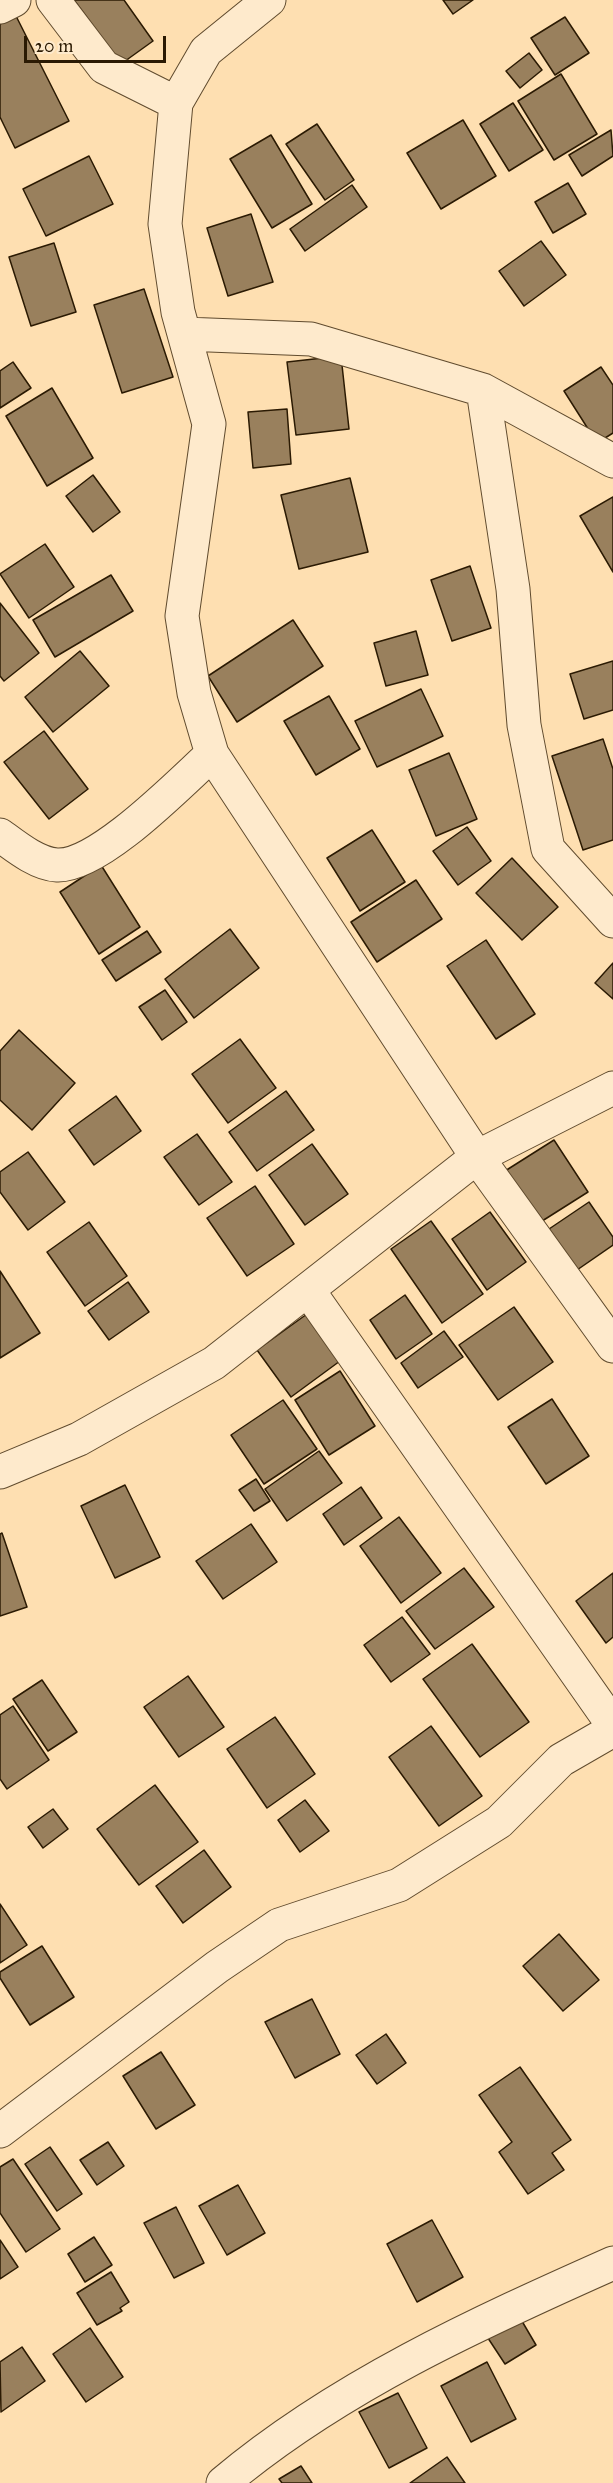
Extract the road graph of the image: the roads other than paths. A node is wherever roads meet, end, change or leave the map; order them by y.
1 (14, 0) edge
2 (53, 0) edge
3 (269, 0) edge
4 (0, 7) edge
5 (176, 103) junction
6 (184, 334) junction
7 (483, 390) junction
8 (613, 461) edge
9 (212, 754) junction
10 (0, 836) edge
11 (613, 921) edge
12 (613, 1088) edge
13 (477, 1157) junction
14 (308, 1290) junction
15 (613, 1346) edge
16 (0, 1472) edge
17 (613, 1725) edge
18 (613, 1730) edge
19 (0, 2131) edge
20 (613, 2263) edge
21 (223, 2483) edge

1 - 4 street
2 - 5 street
3 - 5 street
5 - 6 street
6 - 7 street
6 - 9 street
7 - 8 street
7 - 11 street
9 - 10 street
9 - 13 street
12 - 13 street
13 - 14 street
13 - 15 street
14 - 16 street
14 - 17 street
18 - 19 street
20 - 21 street

